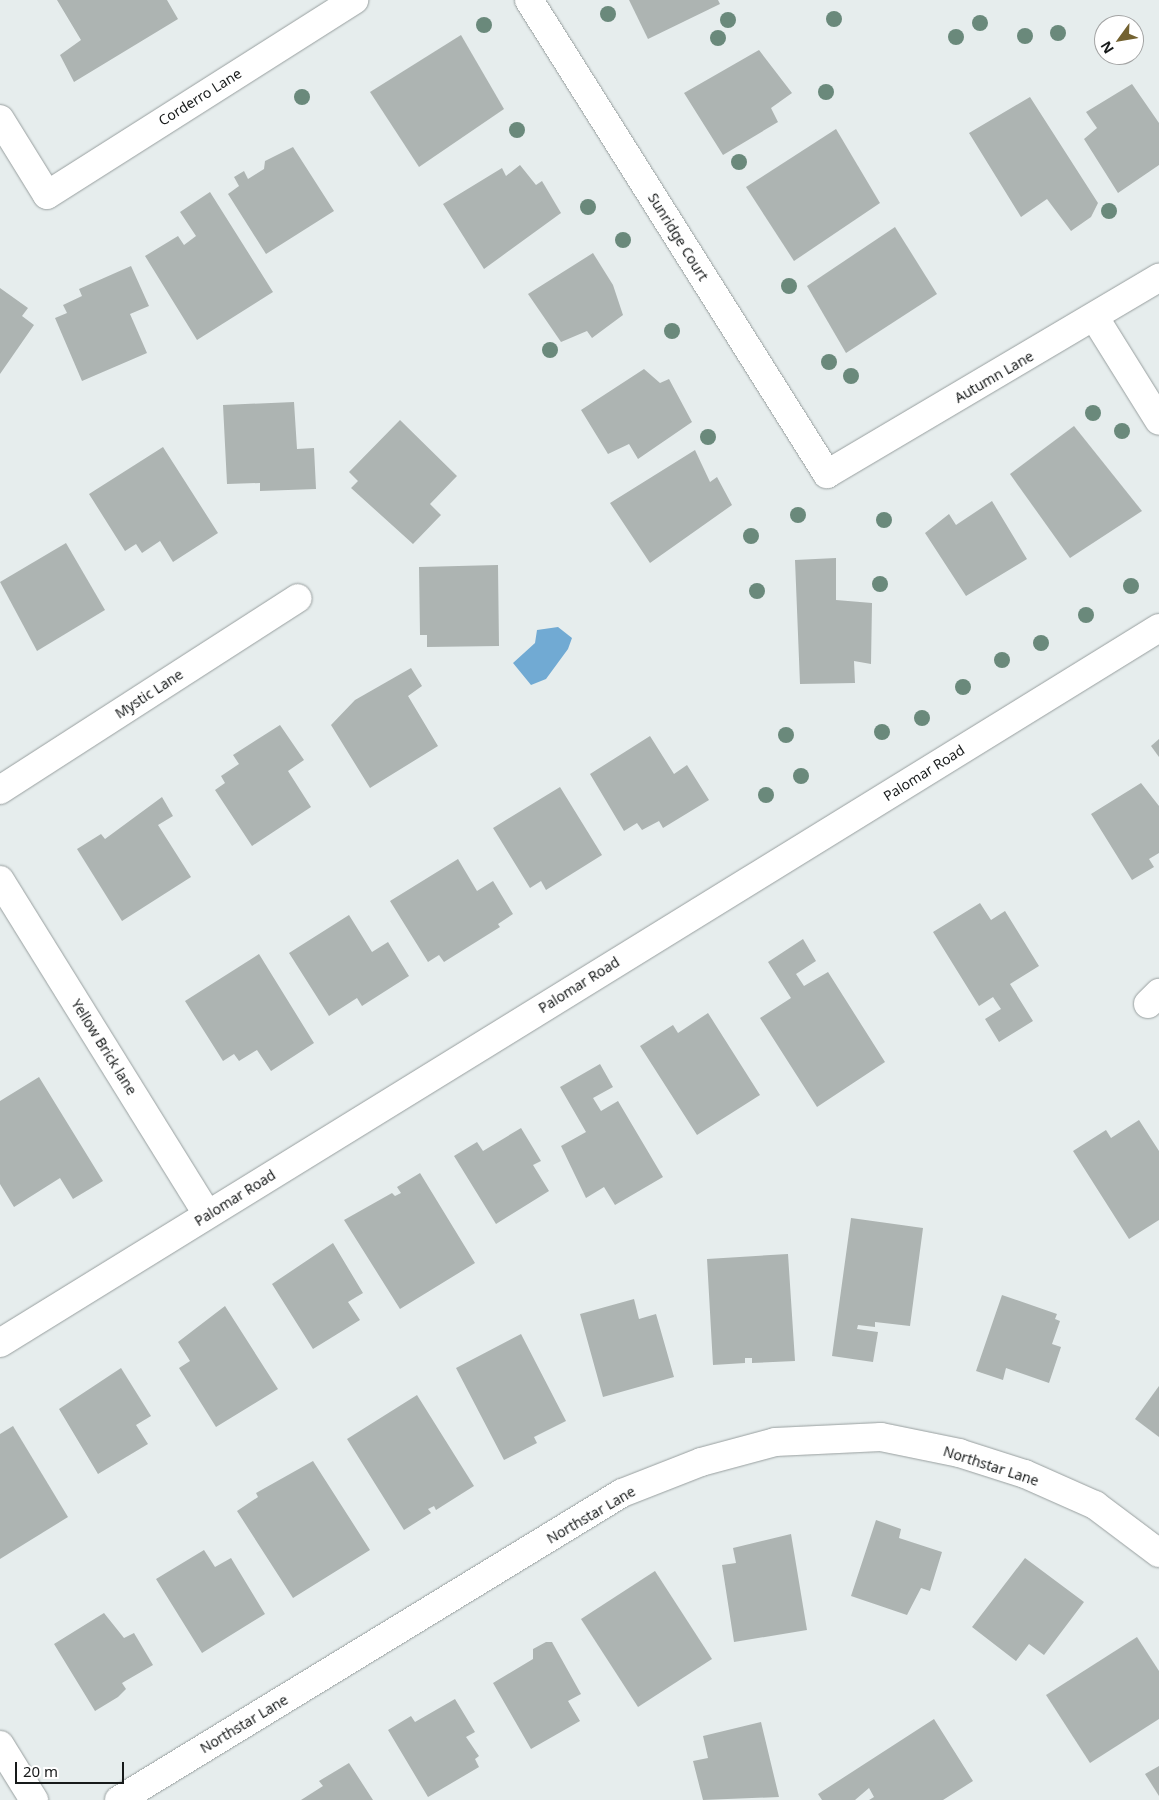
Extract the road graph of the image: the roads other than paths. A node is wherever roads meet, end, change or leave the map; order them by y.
1 (354, 0) edge
2 (529, 0) edge
3 (0, 119) edge
4 (1159, 278) edge
5 (1095, 318) junction
6 (1159, 421) edge
7 (827, 474) joint
8 (298, 598) dead end
9 (1159, 628) edge
10 (0, 790) edge
11 (0, 880) edge
12 (207, 1214) junction
13 (0, 1343) edge
14 (1159, 1554) edge
15 (0, 1745) edge
16 (34, 1800) edge
17 (119, 1800) edge

1 - 3 street, Corderro Lane
2 - 7 street, Sunridge Court
4 - 5 street, Autumn Lane
5 - 6 street
5 - 7 street, Autumn Lane
8 - 10 street, Mystic Lane
9 - 12 street, Palomar Road
11 - 12 street, Yellow Brick lane
12 - 13 street, Palomar Road
14 - 17 street, Northstar Lane
15 - 16 street

